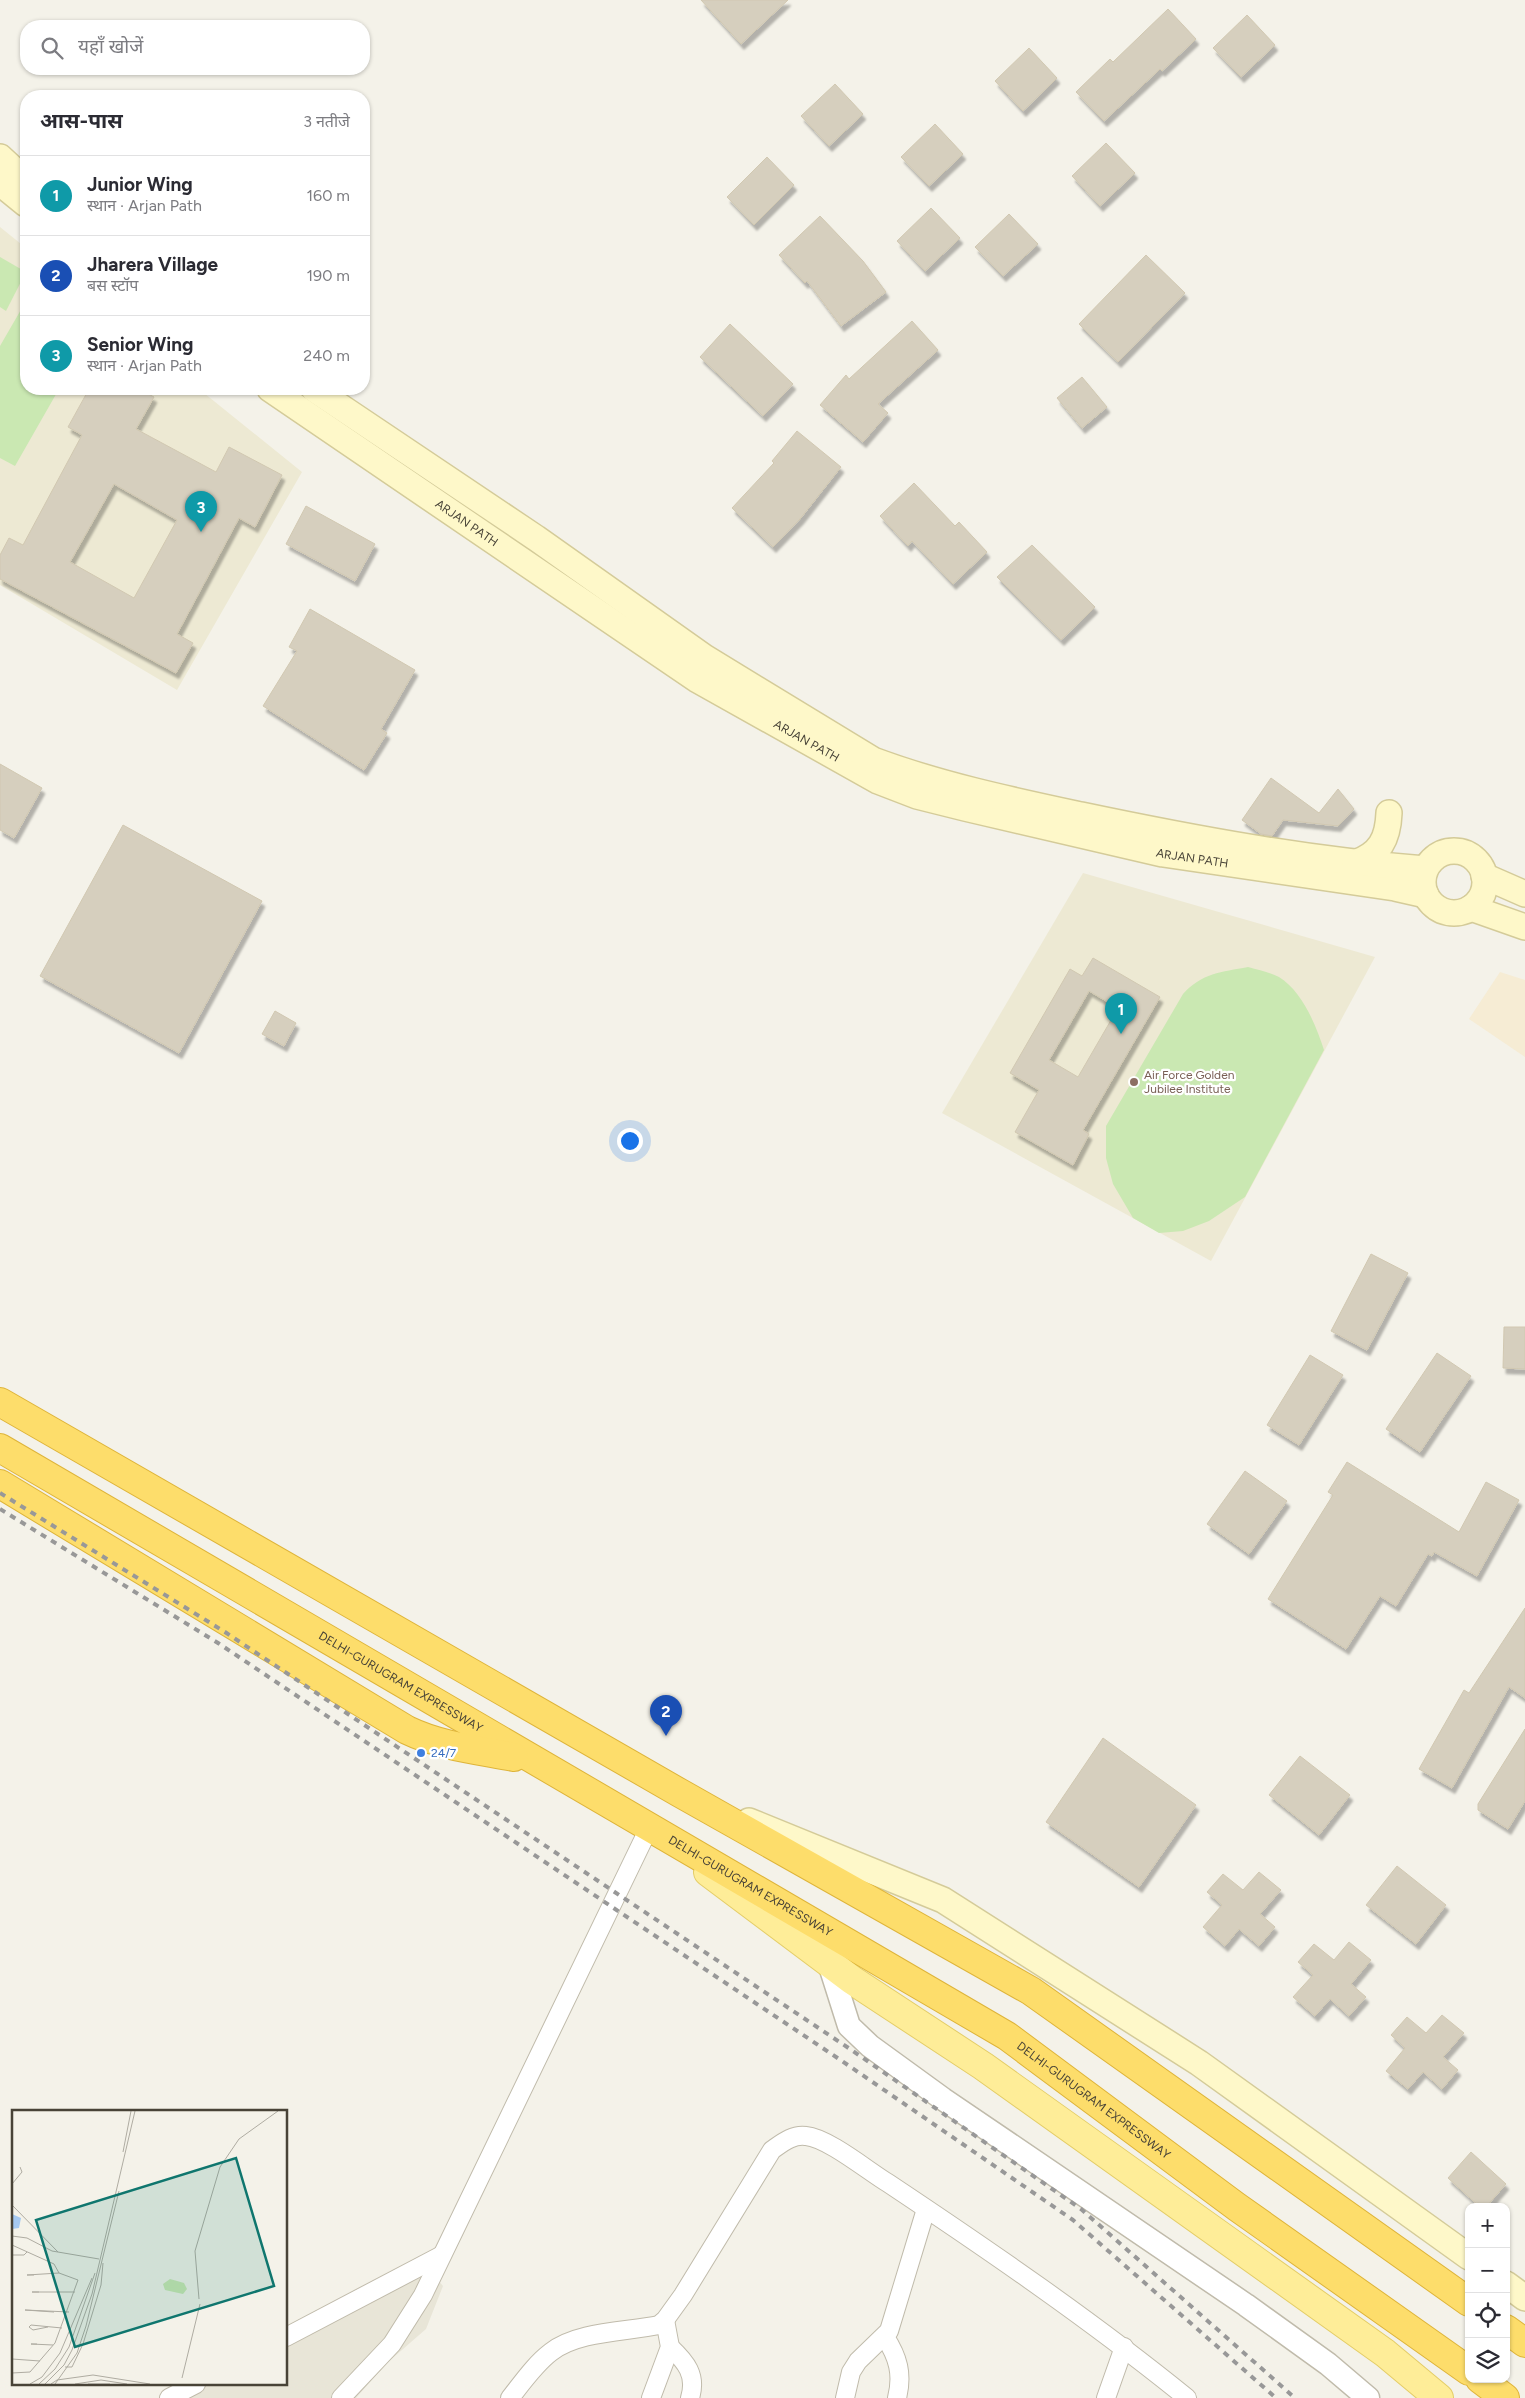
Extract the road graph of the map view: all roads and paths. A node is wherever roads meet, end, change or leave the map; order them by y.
1 (0, 157) edge
2 (20, 175) edge
3 (0, 183) edge
4 (20, 199) edge
5 (279, 395) edge
6 (323, 395) edge
7 (1389, 813) dead end
8 (1355, 863) junction
9 (1425, 869) junction
10 (1484, 876) junction
11 (1525, 894) edge
12 (1426, 895) junction
13 (1471, 908) junction
14 (1525, 927) edge
15 (0, 1402) edge
16 (0, 1448) edge
17 (0, 1484) edge
18 (533, 1760) junction
19 (680, 1793) junction
20 (649, 1828) junction
21 (829, 1963) junction
22 (926, 2209) junction
23 (442, 2255) junction
24 (1465, 2255) edge
25 (1510, 2287) edge
26 (1525, 2298) edge
27 (1465, 2299) edge
28 (665, 2320) junction
29 (1510, 2332) edge
30 (288, 2336) edge
31 (884, 2337) junction
32 (1525, 2343) edge
33 (670, 2347) junction
34 (1124, 2347) junction
35 (1465, 2368) edge
36 (1485, 2383) edge
37 (192, 2386) edge
38 (169, 2398) edge
39 (341, 2398) edge
40 (510, 2398) edge
41 (651, 2398) edge
42 (690, 2398) edge
43 (845, 2398) edge
44 (897, 2398) edge
45 (1106, 2398) edge
46 (1187, 2398) edge
47 (1368, 2398) edge
48 (1439, 2398) edge
49 (1505, 2398) edge

1 - 2 main road
3 - 4 main road
5 - 12 main road, ARJAN PATH
6 - 8 main road, ARJAN PATH
7 - 8 main road
8 - 9 main road, ARJAN PATH
9 - 10 main road
9 - 12 main road
10 - 11 main road
10 - 13 main road
12 - 13 main road
13 - 14 main road
15 - 19 highway
16 - 18 highway, DELHI-GURUGRAM EXPRESSWAY
17 - 18 highway
18 - 20 highway, DELHI-GURUGRAM EXPRESSWAY
19 - 24 main road
19 - 27 highway
20 - 21 main road
20 - 23 street
20 - 35 highway, DELHI-GURUGRAM EXPRESSWAY
21 - 47 street
21 - 48 main road
22 - 28 street
22 - 31 street
22 - 34 street
23 - 30 street
23 - 39 street
25 - 26 main road
28 - 33 street
28 - 40 street
29 - 32 highway
31 - 43 street
31 - 44 street
33 - 41 street
33 - 42 street
34 - 45 street
34 - 46 street
36 - 49 highway
37 - 38 street

